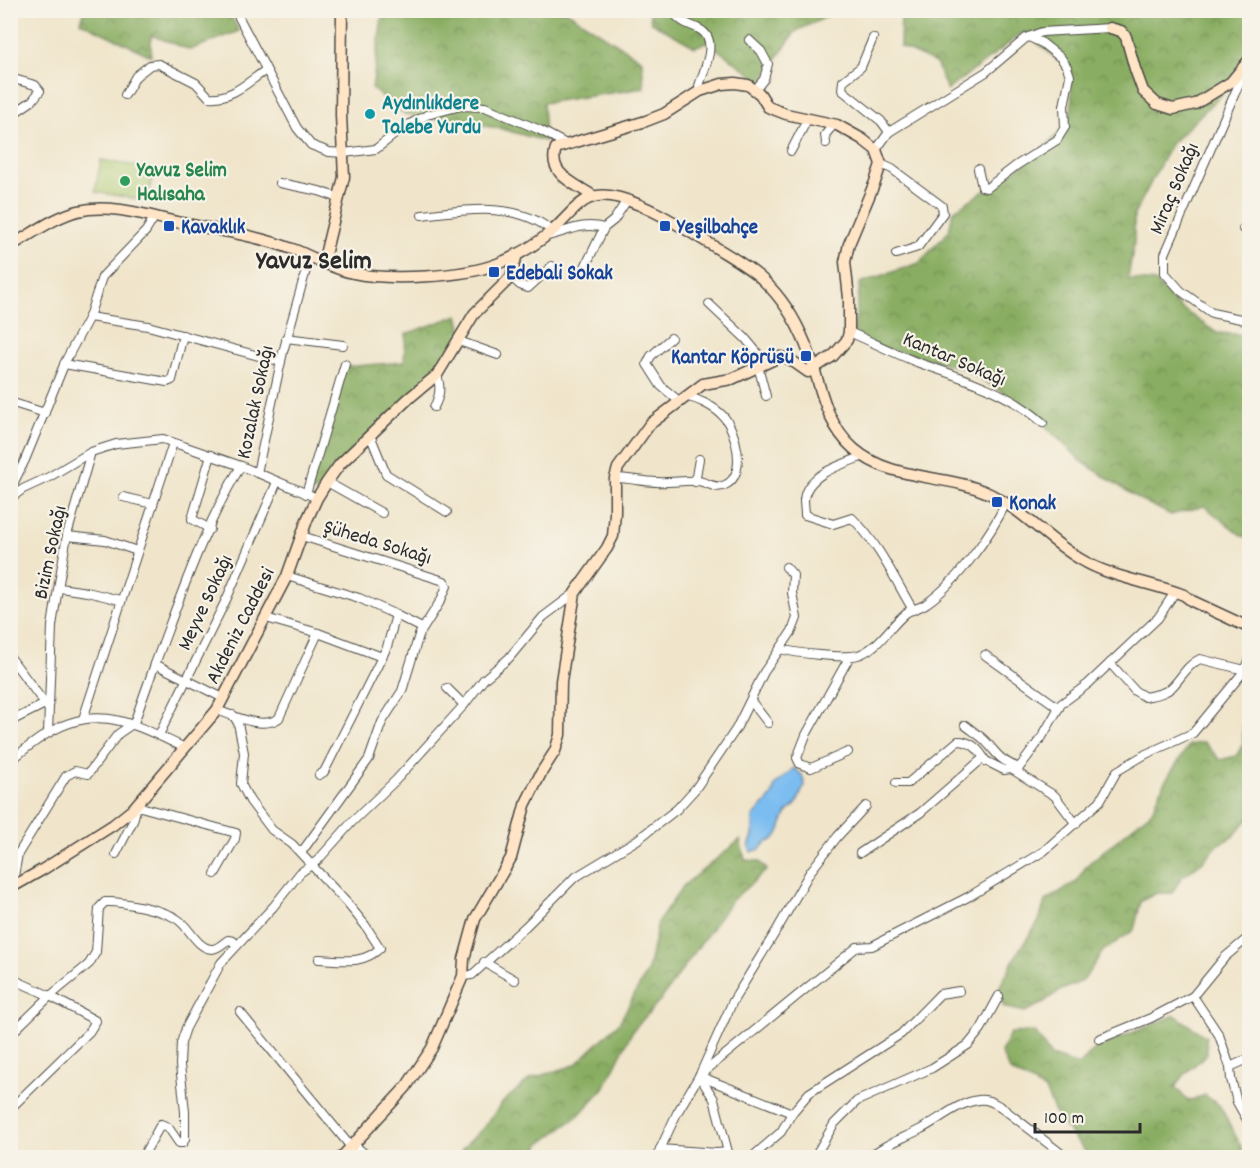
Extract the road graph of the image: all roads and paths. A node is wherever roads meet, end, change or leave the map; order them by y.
1 (235, 10) edge
2 (342, 10) edge
3 (672, 10) edge
4 (1110, 28) joint
5 (1029, 37) junction
6 (873, 38) dead end
7 (749, 40) dead end
8 (1249, 60) edge
9 (267, 70) junction
10 (10, 78) edge
11 (754, 90) junction
12 (700, 91) junction
13 (124, 95) dead end
14 (10, 116) edge
15 (808, 118) junction
16 (834, 124) junction
17 (890, 132) junction
18 (826, 143) dead end
19 (561, 146) junction
20 (876, 150) junction
21 (791, 151) dead end
22 (344, 153) junction
23 (881, 164) junction
24 (978, 169) dead end
25 (280, 183) dead end
26 (593, 196) junction
27 (339, 198) junction
28 (627, 200) junction
29 (422, 215) dead end
30 (154, 218) junction
31 (604, 228) junction
32 (548, 234) junction
33 (11, 247) edge
34 (517, 254) junction
35 (896, 254) dead end
36 (310, 256) junction
37 (323, 263) junction
38 (552, 266) dead end
39 (584, 269) dead end
40 (511, 277) junction
41 (709, 304) dead end
42 (89, 317) junction
43 (1250, 321) edge
44 (849, 332) junction
45 (183, 335) junction
46 (286, 338) junction
47 (671, 338) dead end
48 (459, 341) junction
49 (343, 345) dead end
50 (498, 355) dead end
51 (281, 362) junction
52 (64, 364) junction
53 (345, 364) dead end
54 (762, 364) junction
55 (814, 370) junction
56 (437, 375) junction
57 (766, 396) dead end
58 (682, 398) junction
59 (10, 402) edge
60 (434, 406) dead end
61 (45, 413) junction
62 (1042, 423) dead end
63 (370, 435) junction
64 (173, 443) junction
65 (92, 452) junction
66 (211, 455) junction
67 (864, 456) junction
68 (699, 459) dead end
69 (241, 466) junction
70 (257, 473) junction
71 (615, 478) junction
72 (277, 482) junction
73 (327, 482) junction
74 (695, 482) junction
75 (11, 486) edge
76 (306, 494) junction
77 (123, 497) dead end
78 (317, 498) junction
79 (11, 501) edge
80 (1006, 503) junction
81 (153, 504) junction
82 (447, 512) dead end
83 (382, 513) dead end
84 (210, 529) junction
85 (67, 536) junction
86 (302, 536) junction
87 (137, 551) junction
88 (786, 567) dead end
89 (287, 576) junction
90 (60, 588) junction
91 (575, 592) junction
92 (1180, 593) junction
93 (120, 600) junction
94 (912, 610) junction
95 (396, 615) junction
96 (266, 618) junction
97 (1250, 621) edge
98 (422, 628) junction
99 (1250, 628) edge
100 (318, 633) junction
101 (780, 649) junction
102 (850, 656) junction
103 (985, 656) dead end
104 (10, 657) edge
105 (382, 657) junction
106 (1250, 659) edge
107 (1110, 663) junction
108 (154, 664) junction
109 (1245, 670) junction
110 (187, 680) junction
111 (447, 688) dead end
112 (223, 698) junction
113 (751, 701) junction
114 (464, 705) junction
115 (47, 706) junction
116 (1059, 708) junction
117 (217, 710) junction
118 (233, 715) junction
119 (15, 718) dead end
120 (83, 719) junction
121 (134, 723) junction
122 (768, 723) dead end
123 (965, 725) dead end
124 (48, 733) junction
125 (159, 735) junction
126 (186, 748) junction
127 (848, 752) dead end
128 (10, 762) edge
129 (986, 762) junction
130 (1016, 769) junction
131 (319, 775) dead end
132 (896, 783) dead end
133 (136, 806) junction
134 (866, 806) dead end
135 (1076, 824) junction
136 (301, 853) junction
137 (860, 853) dead end
138 (116, 854) dead end
139 (312, 865) junction
140 (215, 874) dead end
141 (11, 888) edge
142 (1250, 895) edge
143 (1250, 902) edge
144 (1250, 936) edge
145 (237, 945) junction
146 (320, 959) dead end
147 (484, 962) junction
148 (463, 976) junction
149 (10, 978) edge
150 (515, 980) dead end
151 (960, 992) dead end
152 (50, 996) junction
153 (999, 996) dead end
154 (1194, 996) junction
155 (240, 1012) dead end
156 (10, 1035) edge
157 (1099, 1039) dead end
158 (1250, 1058) edge
159 (1230, 1067) junction
160 (699, 1076) junction
161 (10, 1109) edge
162 (792, 1113) junction
163 (1250, 1125) edge
164 (352, 1145) junction
165 (660, 1149) junction
166 (727, 1155) edge
167 (142, 1158) edge
168 (341, 1158) edge
169 (370, 1158) edge
170 (656, 1158) edge
171 (751, 1158) edge
172 (814, 1158) edge
173 (868, 1158) edge
174 (1067, 1158) edge

1 - 9 street
2 - 22 street
3 - 12 street
4 - 5 street
4 - 8 street
5 - 17 street
5 - 24 street
6 - 17 street
7 - 11 street
8 - 43 street, Miraç Sokağı
9 - 13 street
9 - 22 street
10 - 14 street
11 - 12 street
11 - 15 street
12 - 19 street
15 - 16 street
15 - 21 street
16 - 18 street
16 - 20 street
17 - 20 street
19 - 22 street
19 - 26 street
20 - 23 street
22 - 27 street
23 - 35 street
23 - 44 street
25 - 27 street
26 - 28 street
26 - 32 street
27 - 37 street
28 - 31 street
28 - 55 street
29 - 32 street
30 - 33 street
30 - 36 street
30 - 42 street
31 - 32 street
31 - 39 street
32 - 34 street
34 - 37 street
34 - 40 street
36 - 37 street
36 - 46 street, Kozalak Sokağı
38 - 40 street
40 - 48 street, Akdeniz Caddesi
41 - 54 street
42 - 45 street
42 - 52 street
44 - 55 street
44 - 62 street, Kantar Sokağı
45 - 51 street
45 - 52 street
46 - 49 street, Kozalak Sokağı
46 - 51 street, Kozalak Sokağı
47 - 58 street
48 - 50 street
48 - 56 street, Akdeniz Caddesi
51 - 70 street, Kozalak Sokağı
52 - 61 street
53 - 76 street
54 - 55 street
54 - 57 street
54 - 58 street
55 - 67 street
56 - 60 street
56 - 63 street, Akdeniz Caddesi
58 - 71 street
58 - 74 street
59 - 61 street
61 - 75 street
63 - 73 street, Akdeniz Caddesi
63 - 82 street
64 - 65 street
64 - 66 street
64 - 81 street
65 - 79 street
65 - 85 street, Bizim Sokağı
66 - 69 street
66 - 84 street
67 - 80 street
67 - 94 street
68 - 74 street
69 - 70 street
69 - 84 street
70 - 72 street
71 - 74 street
71 - 91 street
72 - 76 street
72 - 110 street, Meyve Sokağı
73 - 78 street, Akdeniz Caddesi
73 - 83 street
75 - 79 street
76 - 78 street
77 - 81 street
78 - 86 street, Akdeniz Caddesi
80 - 92 street
80 - 94 street
81 - 87 street
84 - 108 street
85 - 87 street
85 - 90 street, Bizim Sokağı
86 - 89 street, Akdeniz Caddesi
86 - 98 street, Şüheda Sokağı
87 - 93 street
88 - 101 street
89 - 95 street
89 - 96 street, Akdeniz Caddesi
90 - 93 street
90 - 115 street, Bizim Sokağı
91 - 114 street
91 - 148 street
92 - 97 street
92 - 99 street
92 - 107 street
93 - 120 street
94 - 102 street
95 - 98 street
95 - 105 street
96 - 100 street
96 - 112 street, Akdeniz Caddesi
98 - 136 street
100 - 105 street
100 - 118 street
101 - 102 street
101 - 113 street
102 - 127 street
103 - 116 street
104 - 115 street
105 - 131 street
106 - 109 street
107 - 109 street
107 - 116 street
108 - 110 street
108 - 121 street
109 - 135 street
110 - 112 street
110 - 125 street, Meyve Sokağı
111 - 114 street
112 - 117 street, Akdeniz Caddesi
113 - 122 street
113 - 147 street
114 - 139 street
115 - 119 street
115 - 124 street, Bizim Sokağı
116 - 130 street
117 - 118 street
117 - 126 street, Akdeniz Caddesi
118 - 136 street
120 - 121 street
120 - 124 street
121 - 125 street
121 - 141 street
123 - 130 street
124 - 128 street
125 - 126 street
126 - 133 street, Akdeniz Caddesi
129 - 130 street
129 - 132 street
129 - 137 street
130 - 135 street
133 - 138 street
133 - 140 street
133 - 141 street, Akdeniz Caddesi
134 - 160 street
135 - 160 street
136 - 139 street
139 - 145 street
139 - 146 street
142 - 143 street
144 - 154 street
145 - 152 street
145 - 167 street
147 - 148 street
147 - 150 street
148 - 164 street
149 - 152 street
151 - 162 street
152 - 156 street
152 - 161 street
153 - 172 street
154 - 157 street
154 - 159 street
155 - 164 street
158 - 159 street
159 - 163 street
160 - 162 street
160 - 165 street
160 - 166 street
162 - 171 street
164 - 168 street
164 - 169 street
165 - 166 street
165 - 170 street
173 - 174 street

